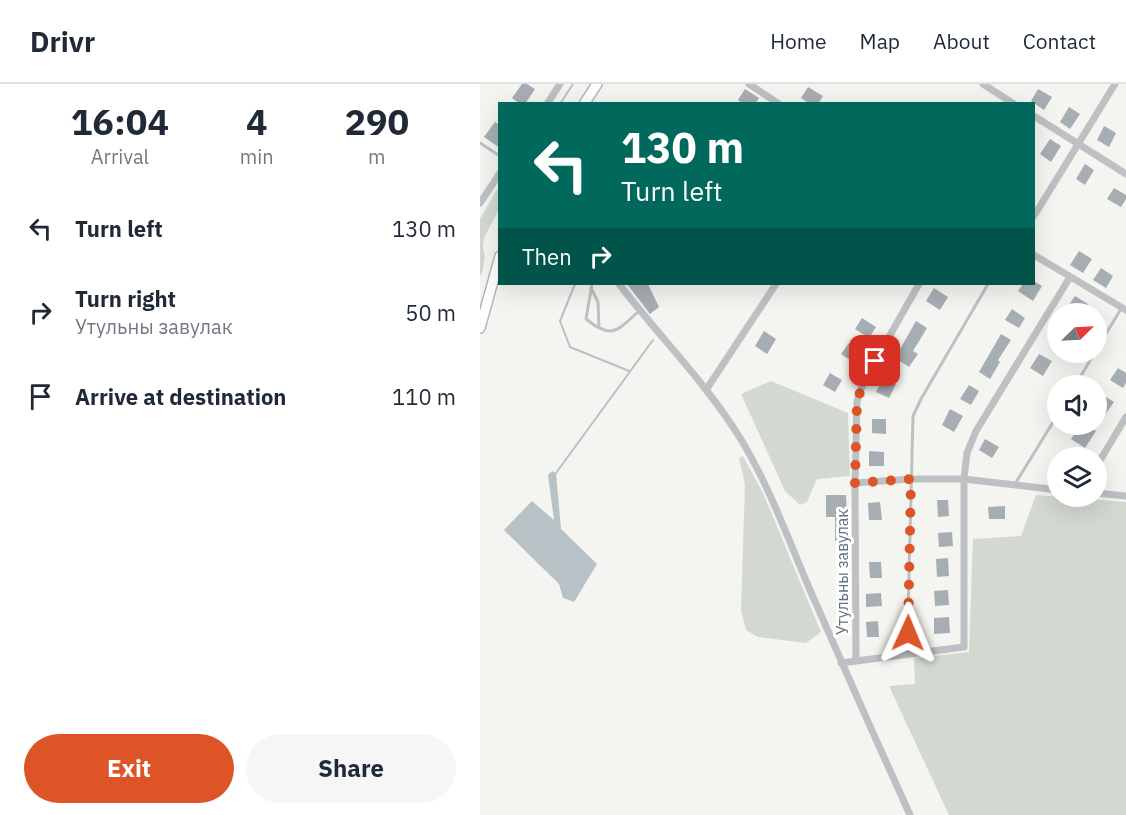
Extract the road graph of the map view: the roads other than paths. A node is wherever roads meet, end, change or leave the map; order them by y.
1 (560, 84) edge
2 (597, 84) edge
3 (749, 84) edge
4 (983, 84) edge
5 (1115, 84) edge
6 (548, 102) edge
7 (585, 102) edge
8 (776, 102) edge
9 (1011, 102) edge
10 (1035, 117) edge
11 (480, 143) edge
12 (1078, 144) junction
13 (498, 155) edge
14 (1126, 174) edge
15 (498, 176) edge
16 (480, 203) edge
17 (1035, 214) edge
18 (1035, 256) edge
19 (498, 262) edge
20 (1070, 277) junction
21 (591, 285) edge
22 (620, 285) edge
23 (775, 285) edge
24 (918, 285) edge
25 (987, 285) edge
26 (1124, 309) edge
27 (639, 310) junction
28 (480, 328) edge
29 (599, 329) junction
30 (1107, 334) edge
31 (706, 390) junction
32 (1126, 417) edge
33 (1047, 432) edge
34 (1107, 449) edge
35 (911, 479) junction
36 (964, 479) junction
37 (855, 483) junction
38 (1014, 486) junction
39 (1047, 489) edge
40 (1107, 494) edge
41 (1126, 496) edge
42 (907, 655) junction
43 (856, 661) junction
44 (841, 663) junction
45 (910, 815) edge

1 - 6 street
2 - 7 main road
3 - 8 street
4 - 9 street
5 - 12 street
10 - 12 street
11 - 13 lane
12 - 14 street
12 - 17 street
15 - 16 street
18 - 20 street
19 - 28 main road
20 - 26 street
20 - 36 street
21 - 29 lane
21 - 29 lane
22 - 27 street
23 - 31 street
24 - 37 street, Утульны завулак
25 - 35 lane
26 - 30 lane
27 - 29 lane
27 - 31 street
31 - 44 street
32 - 34 street
33 - 38 lane
35 - 36 street
35 - 37 street
35 - 42 lane
36 - 38 street
36 - 42 street
37 - 43 street, Утульны завулак
38 - 39 street
40 - 41 street
42 - 43 street
43 - 44 street
44 - 45 street

